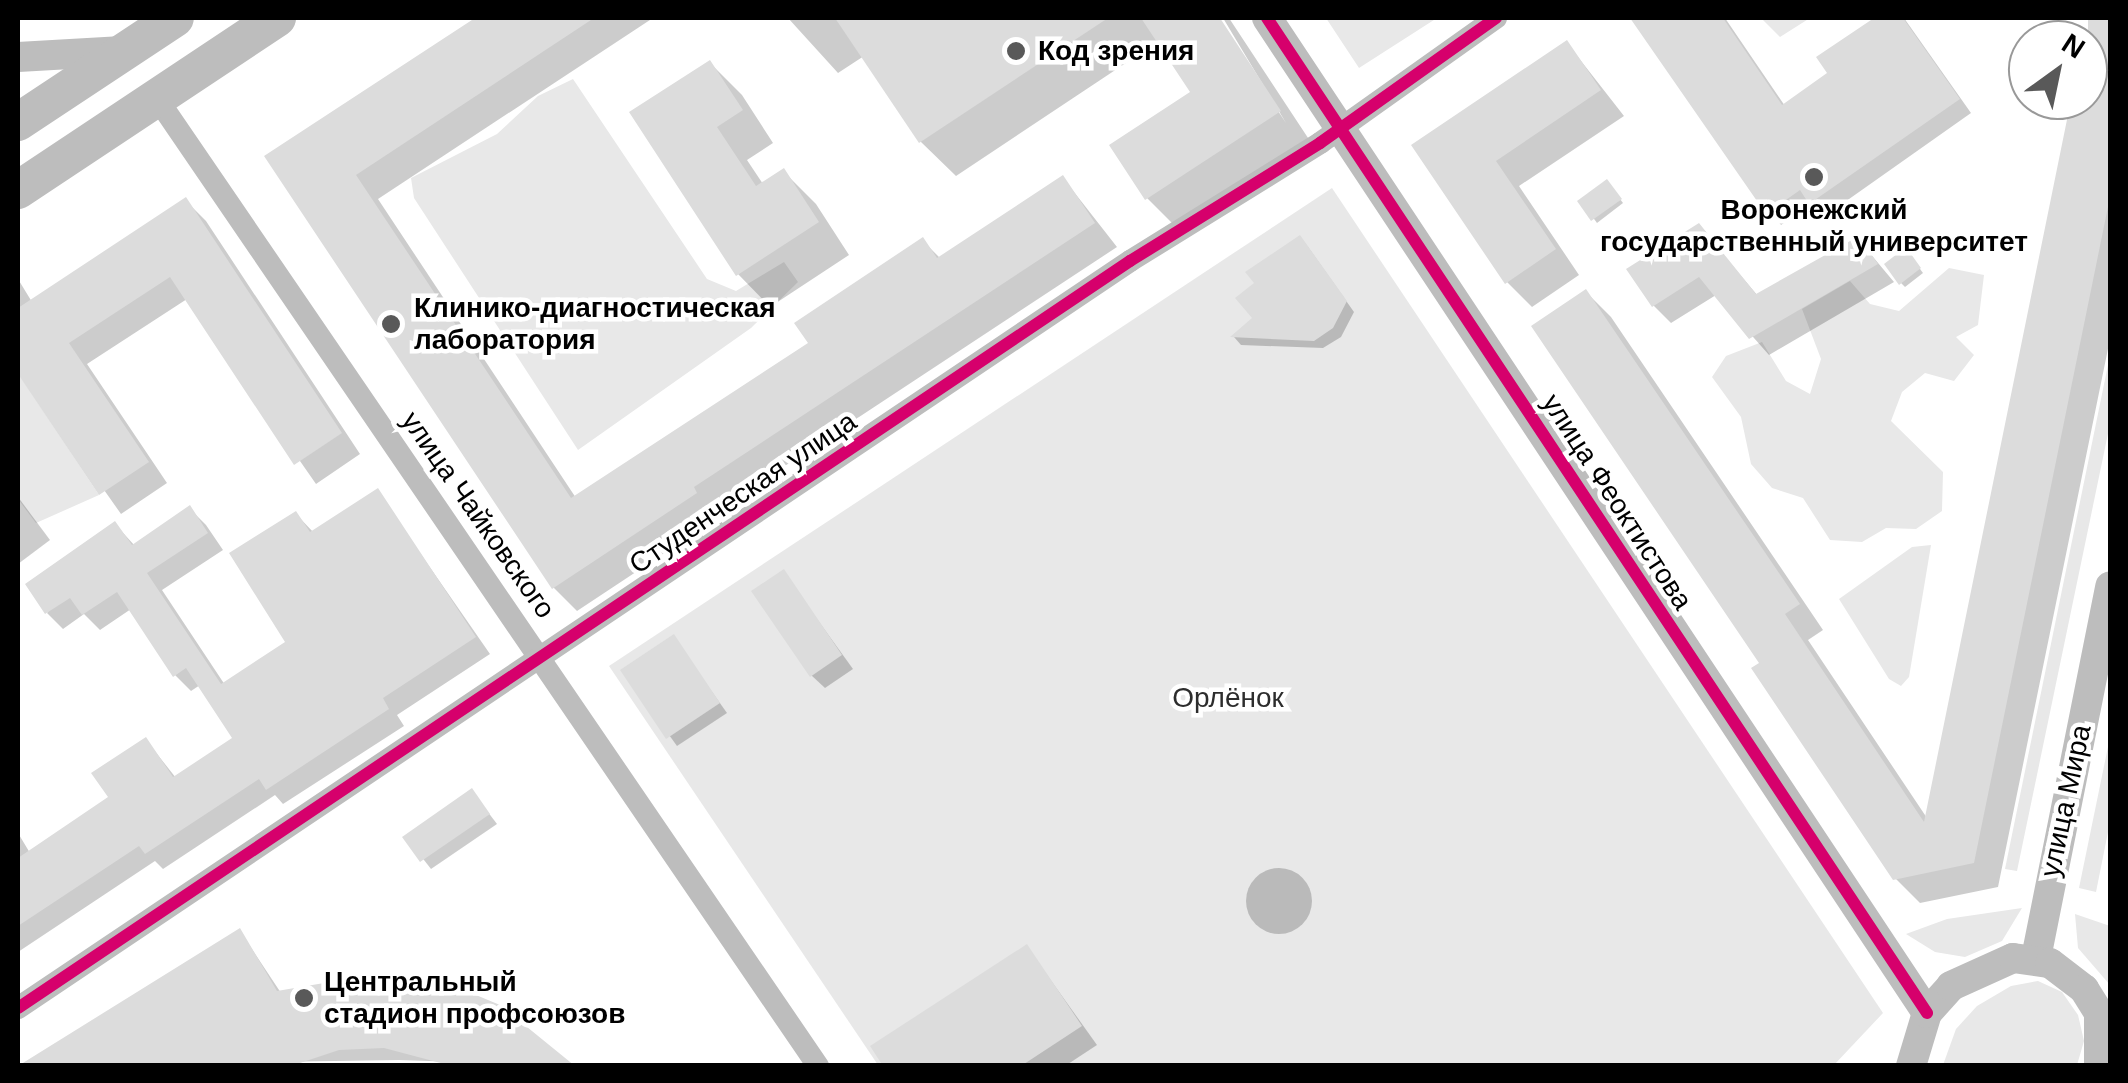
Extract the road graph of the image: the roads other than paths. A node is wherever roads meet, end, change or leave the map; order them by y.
1 (175, 18) edge
2 (277, 18) edge
3 (1267, 18) edge
4 (1496, 18) edge
5 (124, 52) junction
6 (18, 57) edge
7 (156, 97) junction
8 (18, 122) edge
9 (1340, 126) junction
10 (18, 190) edge
11 (2110, 586) edge
12 (542, 658) junction
13 (2036, 958) junction
14 (18, 1008) edge
15 (1927, 1013) junction
16 (818, 1066) edge
17 (1911, 1066) edge
18 (2098, 1066) edge

1 - 5 main road
2 - 7 main road
3 - 9 street, улица Феоктистова
4 - 9 street, Студенческая улица
5 - 6 street
5 - 8 main road
7 - 10 main road
7 - 12 street, улица Чайковского
9 - 12 street, Студенческая улица
9 - 15 street, улица Феоктистова
11 - 13 street, улица Мира
12 - 14 street, Студенческая улица
12 - 16 street, улица Чайковского
13 - 15 street
13 - 18 street
15 - 17 street

